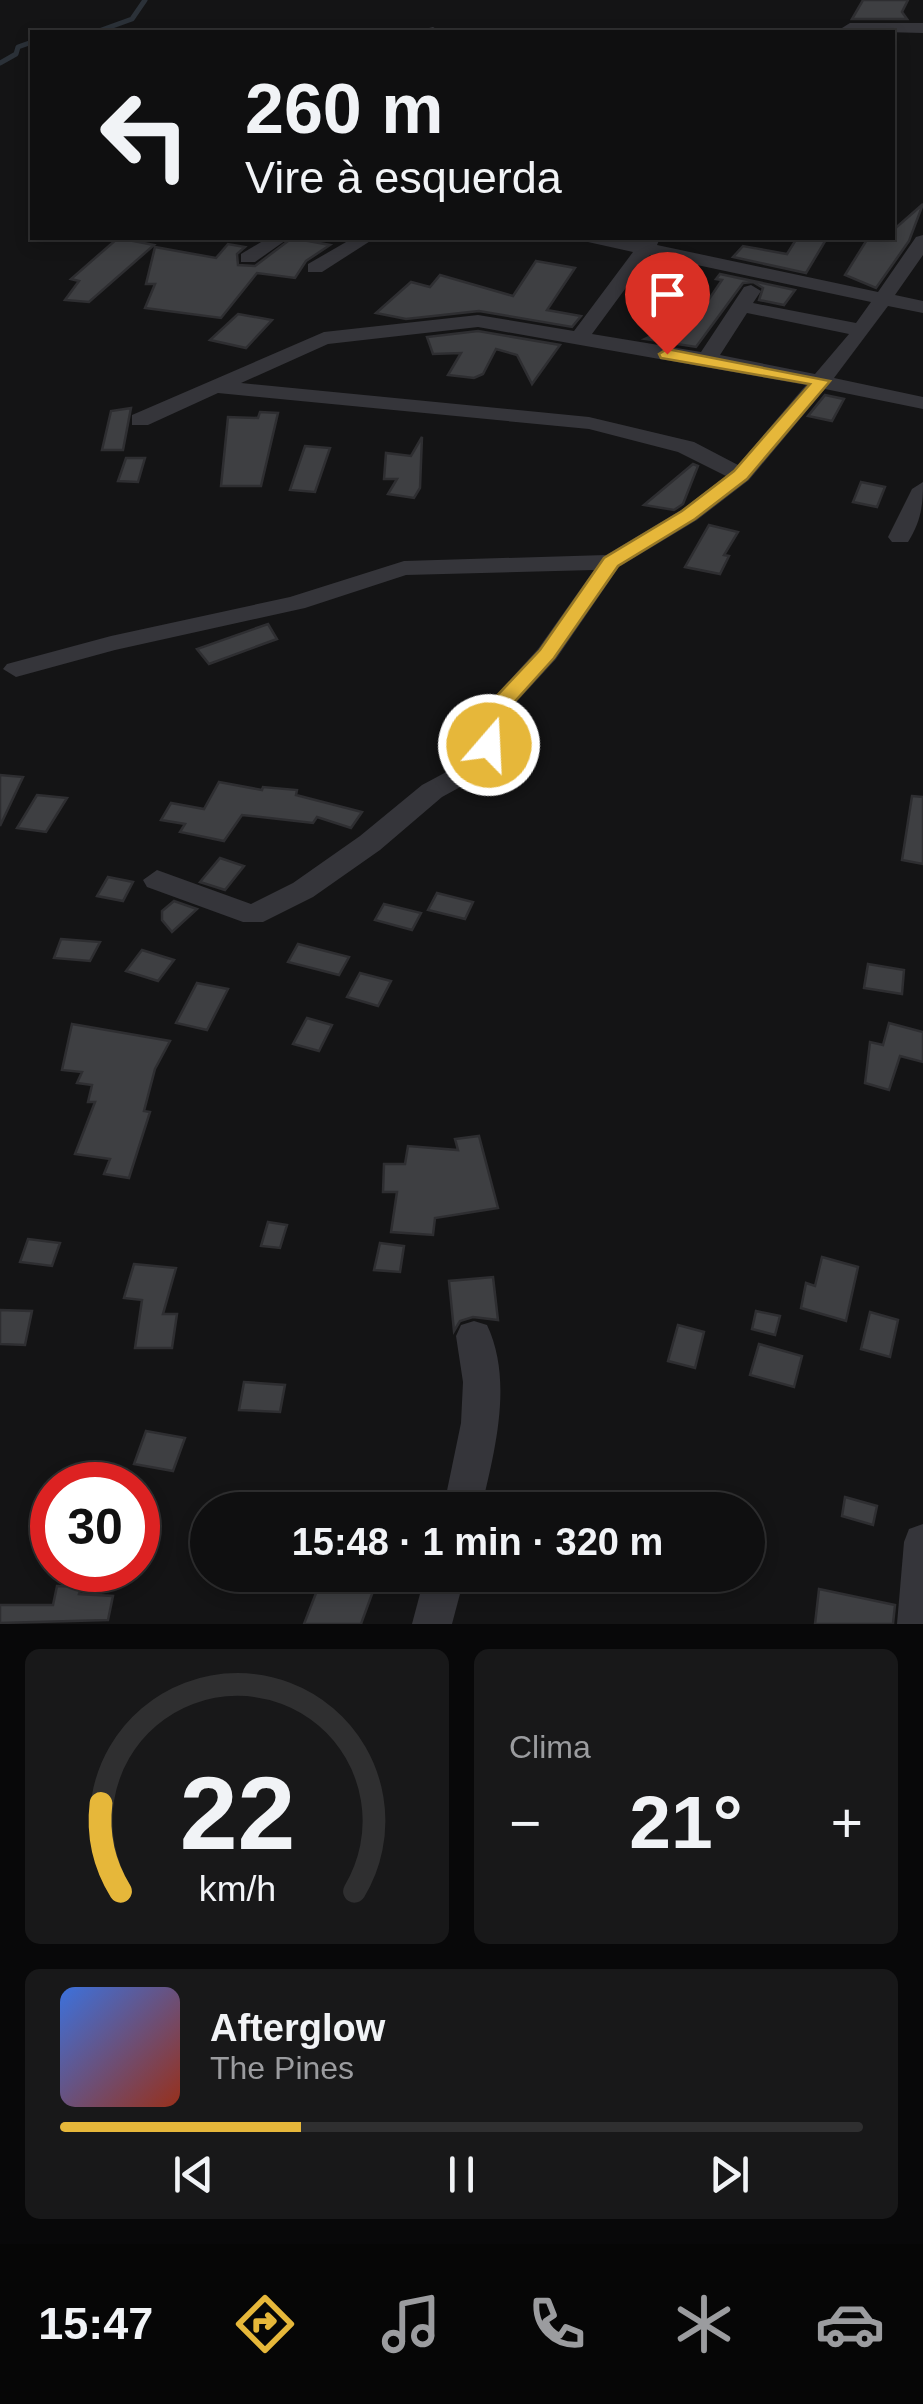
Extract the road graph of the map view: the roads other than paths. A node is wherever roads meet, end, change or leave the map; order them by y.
1 (850, 28) dead end
2 (923, 28) edge
3 (277, 240) edge
4 (363, 240) edge
5 (616, 240) edge
6 (923, 242) edge
7 (648, 243) edge
8 (248, 258) dead end
9 (314, 268) dead end
10 (764, 274) junction
11 (881, 298) junction
12 (740, 306) junction
13 (923, 306) edge
14 (862, 330) junction
15 (580, 336) junction
16 (707, 359) junction
17 (822, 381) junction
18 (220, 387) junction
19 (923, 403) edge
20 (140, 420) dead end
21 (741, 475) junction
22 (923, 489) edge
23 (900, 537) dead end
24 (611, 562) junction
25 (16, 669) dead end
26 (156, 880) dead end
27 (474, 1336) dead end
28 (466, 1492) edge
29 (923, 1542) edge
30 (440, 1592) edge
31 (432, 1624) edge
32 (917, 1624) edge

1 - 2 street
3 - 8 street
4 - 9 street
5 - 7 street
6 - 11 street
7 - 10 street
7 - 15 street
10 - 11 street
10 - 12 street
11 - 13 street
11 - 14 street
12 - 14 street
12 - 16 street
14 - 17 street
15 - 16 street
15 - 18 street
16 - 17 street
17 - 19 street
17 - 21 street
18 - 20 street
18 - 21 street
21 - 24 street
22 - 23 street
24 - 25 street
24 - 26 street
27 - 28 street
29 - 32 street
30 - 31 street

